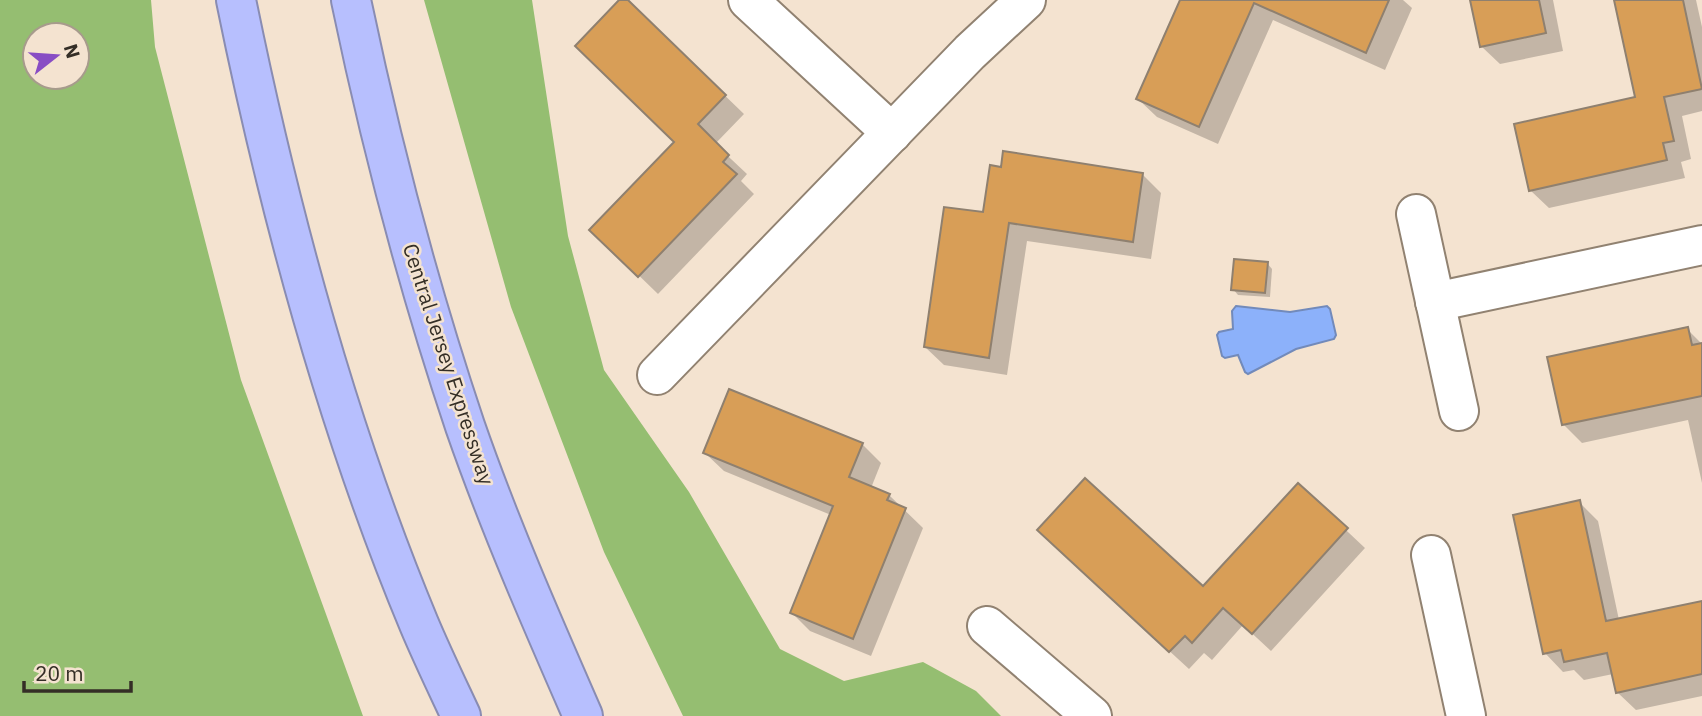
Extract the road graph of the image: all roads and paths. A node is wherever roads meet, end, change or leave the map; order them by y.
1 (236, 0) edge
2 (351, 0) edge
3 (748, 0) edge
4 (1026, 0) edge
5 (892, 134) junction
6 (1416, 214) dead end
7 (1702, 245) edge
8 (1435, 302) junction
9 (657, 375) dead end
10 (1459, 411) dead end
11 (1432, 555) dead end
12 (987, 626) dead end
13 (461, 716) edge
14 (583, 716) edge
15 (1092, 716) edge
16 (1466, 716) edge

1 - 13 highway
2 - 14 highway, Central Jersey Expressway
3 - 5 lane
4 - 5 lane
5 - 9 lane
6 - 8 lane
7 - 8 lane
8 - 10 lane
11 - 16 lane
12 - 15 lane

